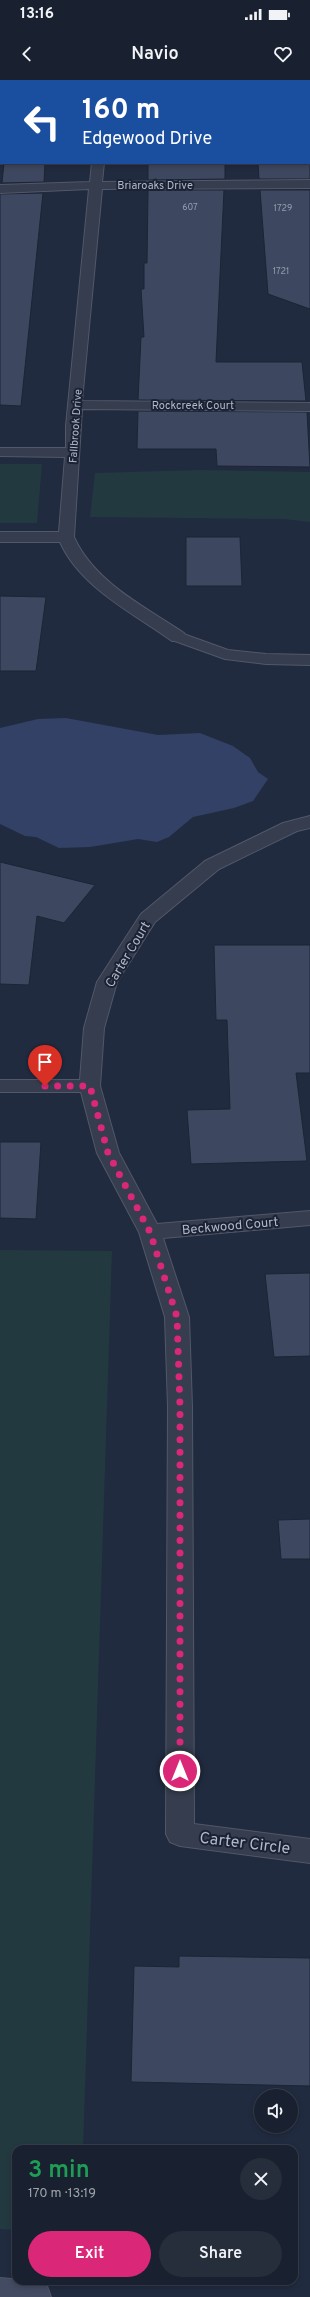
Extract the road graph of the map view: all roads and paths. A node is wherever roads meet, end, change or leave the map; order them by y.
1 (98, 164) edge
2 (310, 184) edge
3 (95, 185) junction
4 (0, 189) edge
5 (77, 405) junction
6 (310, 407) edge
7 (0, 452) edge
8 (73, 453) junction
9 (0, 537) edge
10 (66, 537) junction
11 (178, 637) joint
12 (310, 660) edge
13 (310, 822) edge
14 (0, 1086) edge
15 (90, 1086) junction
16 (310, 1218) edge
17 (150, 1232) junction
18 (180, 1834) joint
19 (310, 1851) edge
20 (0, 2294) edge
21 (35, 2297) edge

1 - 3 street, Fallbrook Drive
2 - 3 street, Briaroaks Drive
3 - 4 street, Briaroaks Drive
3 - 5 street, Fallbrook Drive
5 - 6 street, Rockcreek Court
5 - 8 street, Fallbrook Drive
7 - 8 street
8 - 10 street, Fallbrook Drive
9 - 10 street
10 - 11 street, Fallbrook Drive
11 - 12 lane
13 - 15 street, Carter Court
14 - 15 street
15 - 17 street, Carter Court
16 - 17 street, Beckwood Court
17 - 18 street, Carter Court
18 - 19 street, Carter Circle
20 - 21 main road

